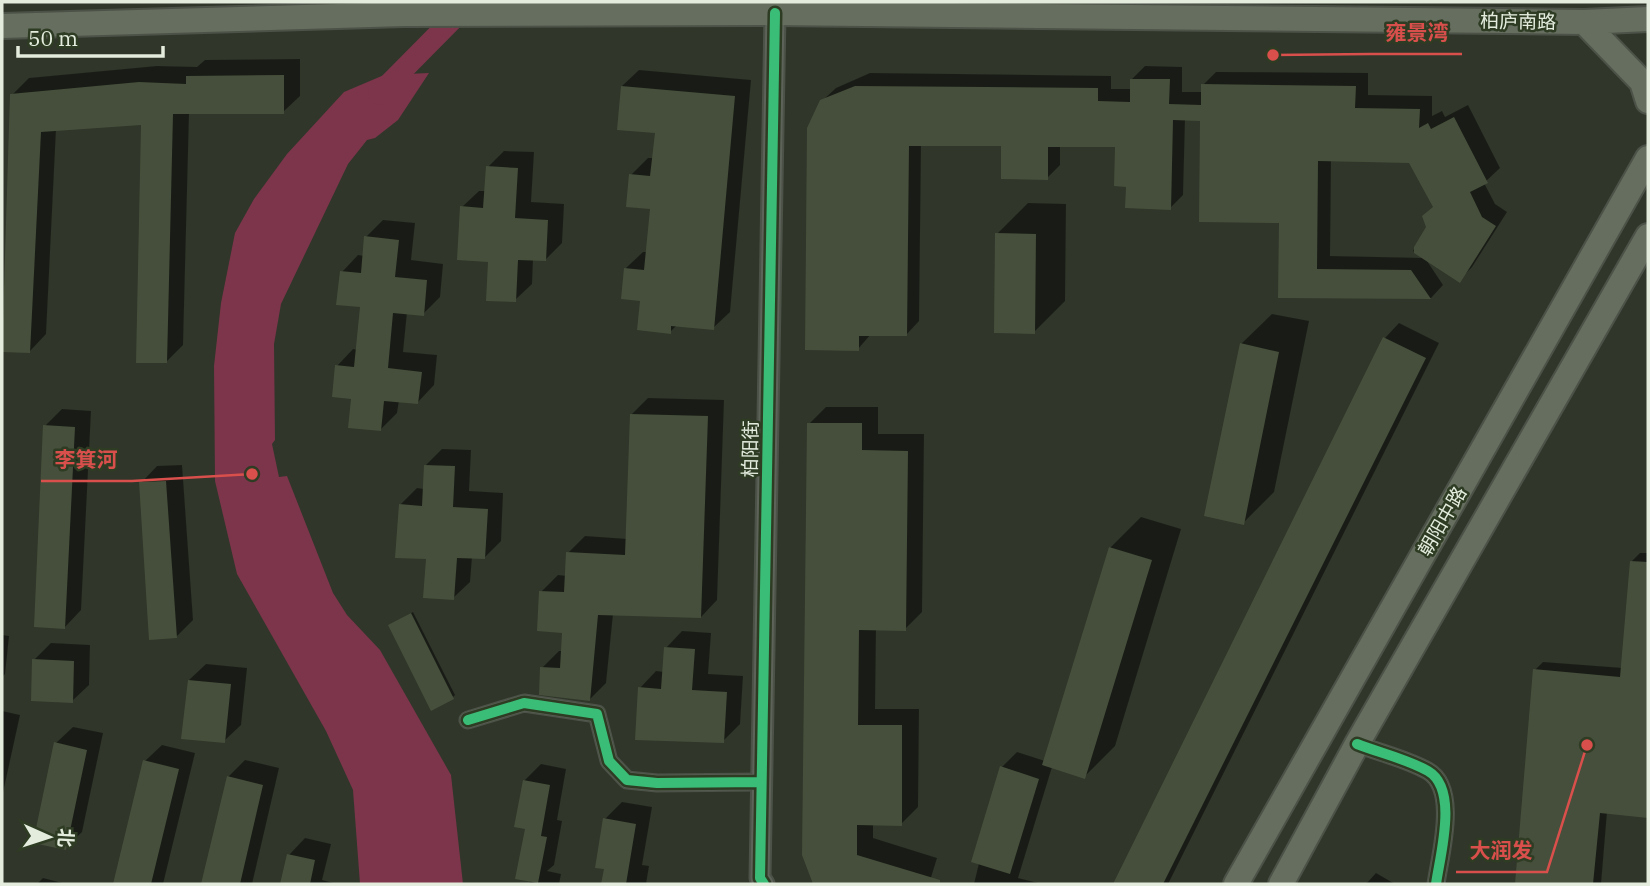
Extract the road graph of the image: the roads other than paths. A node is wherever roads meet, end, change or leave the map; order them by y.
1 (775, 13) junction
2 (1648, 19) edge
3 (1584, 22) junction
4 (2, 26) edge
5 (1648, 101) edge
6 (1648, 158) edge
7 (1648, 236) edge
8 (468, 720) dead end
9 (1357, 744) junction
10 (761, 782) junction
11 (764, 884) edge
12 (1236, 884) edge
13 (1281, 884) edge
14 (1436, 884) edge

1 - 3 main road, 柏庐南路
1 - 4 main road, 柏庐南路
1 - 10 street, 柏阳街
2 - 3 main road, 柏庐南路
3 - 5 main road
6 - 12 main road, 朝阳中路
7 - 9 main road, 朝阳中路
8 - 10 street
9 - 13 main road, 朝阳中路
9 - 14 street
10 - 11 street, 柏阳街

